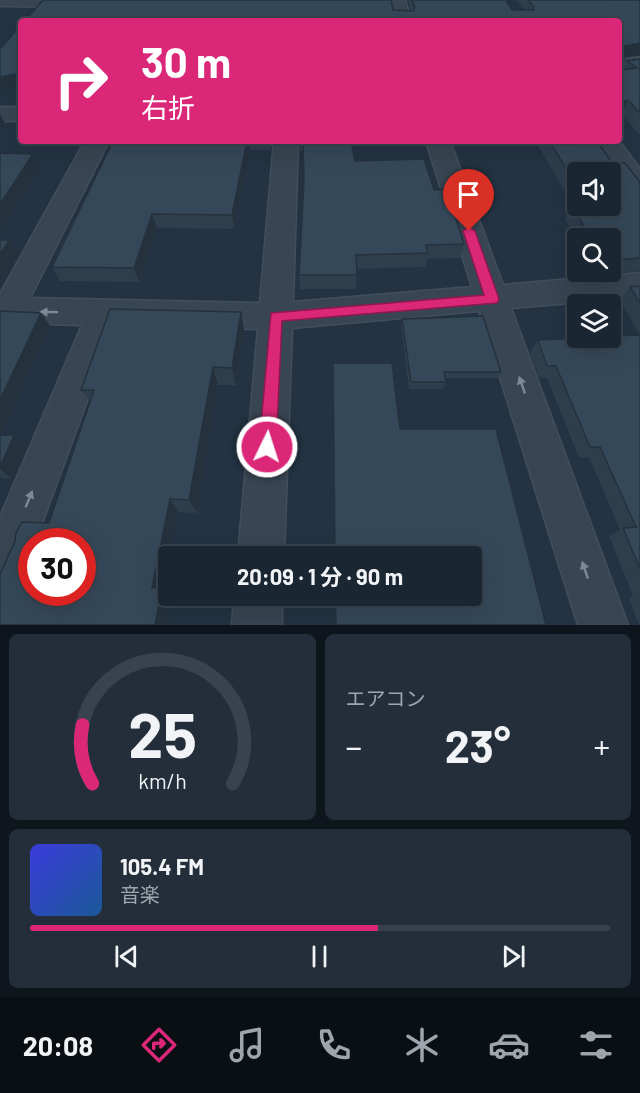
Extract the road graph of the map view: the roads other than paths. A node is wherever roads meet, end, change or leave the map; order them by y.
1 (397, 0) edge
2 (0, 1) edge
3 (50, 1) edge
4 (106, 2) edge
5 (34, 18) edge
6 (401, 18) edge
7 (640, 63) edge
8 (622, 66) edge
9 (0, 114) edge
10 (18, 114) edge
11 (95, 144) edge
12 (286, 144) edge
13 (439, 144) edge
14 (609, 144) edge
15 (640, 187) edge
16 (640, 285) edge
17 (493, 299) junction
18 (3, 310) edge
19 (103, 313) junction
20 (276, 316) junction
21 (262, 546) edge
22 (0, 573) edge
23 (258, 606) edge
24 (257, 625) edge
25 (603, 625) edge

1 - 6 street
2 - 3 street
3 - 4 street
3 - 5 street
7 - 8 street
9 - 10 street
11 - 18 street
12 - 20 street
13 - 17 street
14 - 15 street
16 - 17 street
17 - 20 street
25 -> 17 street
19 -> 18 street
19 - 20 street
22 -> 19 street
20 - 21 street
23 - 24 street

